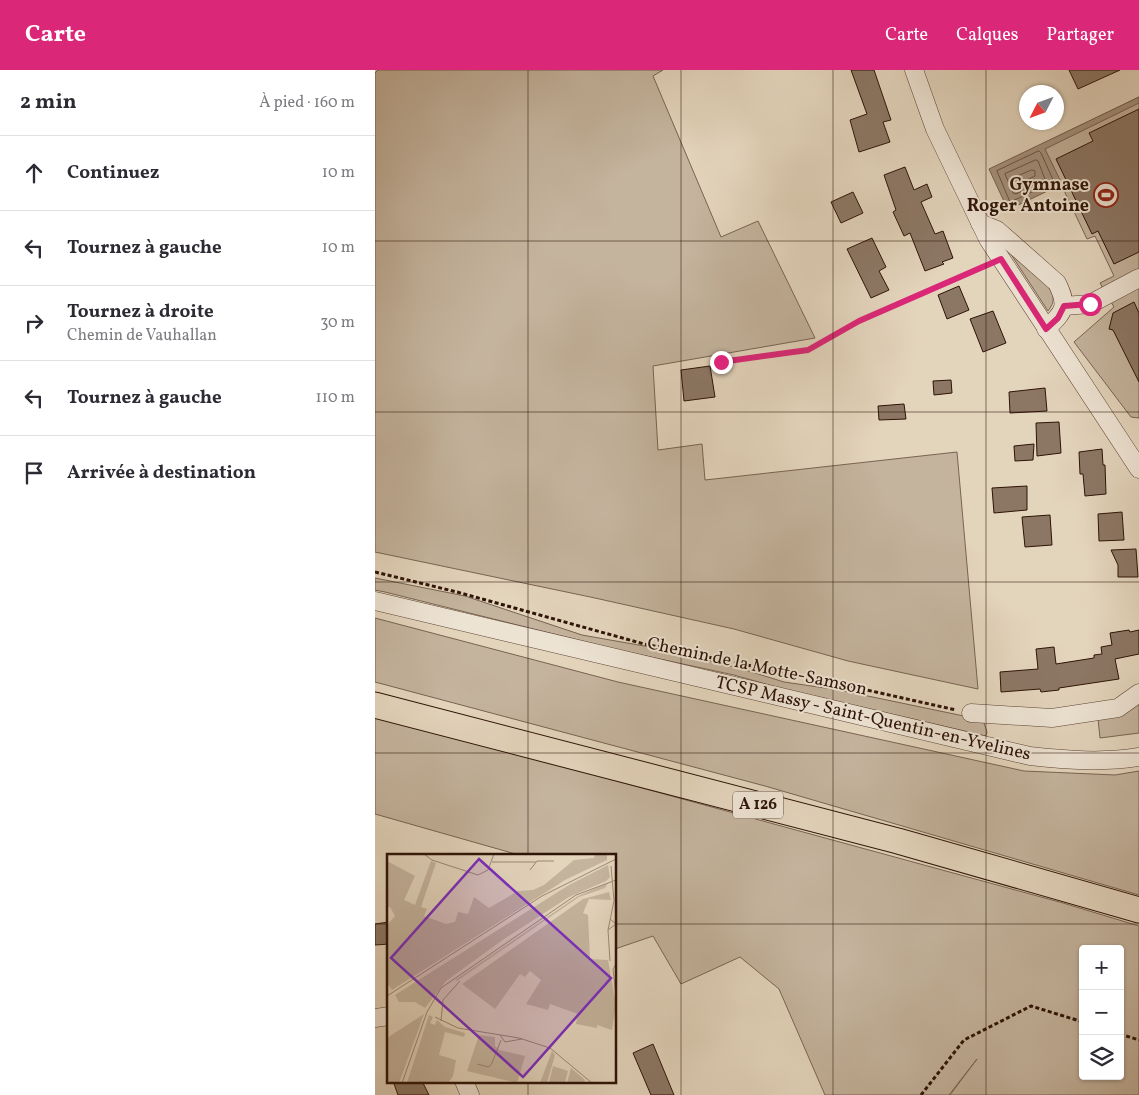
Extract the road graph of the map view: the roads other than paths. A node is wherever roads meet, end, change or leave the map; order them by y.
1 (914, 70) edge
2 (980, 223) junction
3 (1139, 278) edge
4 (1064, 306) junction
5 (1046, 329) junction
6 (1139, 469) edge
7 (375, 601) edge
8 (1139, 693) edge
9 (375, 705) edge
10 (971, 713) road end
11 (1139, 757) edge
12 (1139, 910) edge
13 (464, 1082) edge
14 (470, 1095) edge

1 - 2 street
2 - 4 street
2 - 5 street
3 - 4 street
4 - 5 street
5 - 6 street
7 - 11 street, TCSP Massy - Saint-Quentin-en-Yvelines
8 - 10 street
9 - 12 highway, A 126
13 - 14 street

